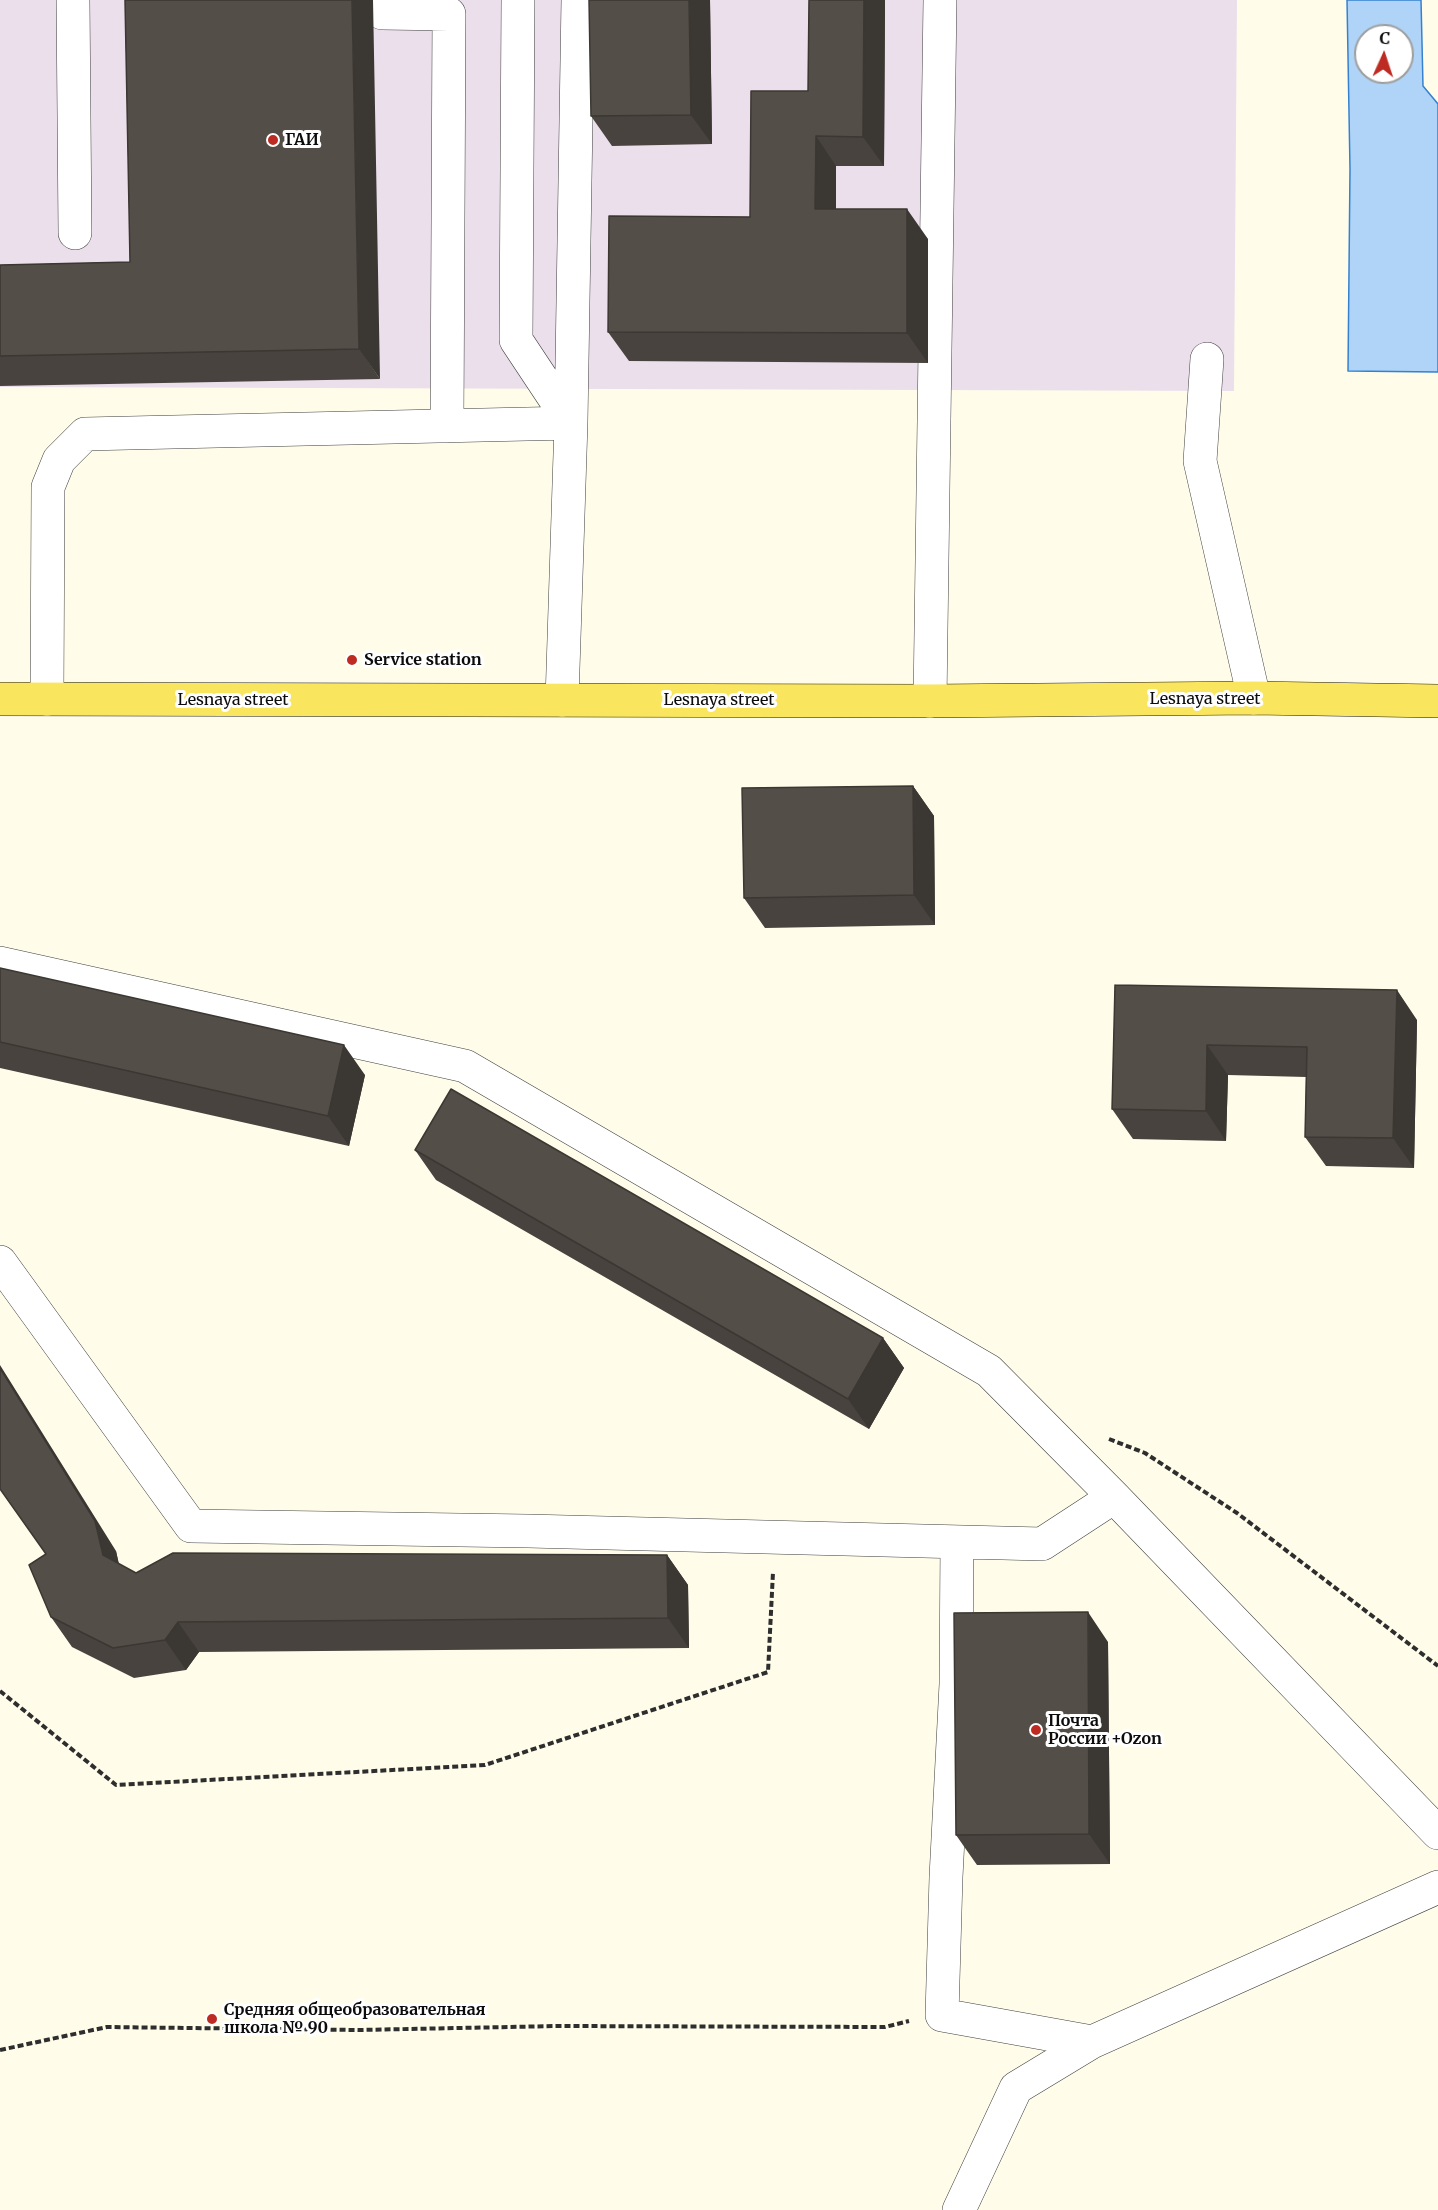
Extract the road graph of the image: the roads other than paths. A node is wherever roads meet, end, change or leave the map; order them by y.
1 (73, 0) edge
2 (518, 0) edge
3 (578, 0) edge
4 (940, 0) edge
5 (382, 13) dead end
6 (75, 233) dead end
7 (1206, 359) dead end
8 (571, 423) junction
9 (447, 426) junction
10 (1254, 698) junction
11 (0, 699) edge
12 (47, 699) junction
13 (562, 700) junction
14 (930, 701) junction
15 (1438, 701) edge
16 (0, 963) edge
17 (0, 1262) edge
18 (1114, 1497) junction
19 (957, 1542) junction
20 (1438, 1833) edge
21 (1438, 1887) edge
22 (1092, 2042) junction
23 (959, 2210) edge

1 - 6 street
2 - 8 street
3 - 8 street
4 - 14 street
5 - 9 street
7 - 10 street
8 - 9 street
8 - 13 street
9 - 12 street
10 - 14 main road, Lesnaya street
10 - 15 main road, Lesnaya street
11 - 12 main road, Lesnaya street
12 - 13 main road, Lesnaya street
13 - 14 main road, Lesnaya street
16 - 18 street
17 - 19 street
18 - 19 street
18 - 20 street
19 - 22 street
21 - 22 street
22 - 23 street

